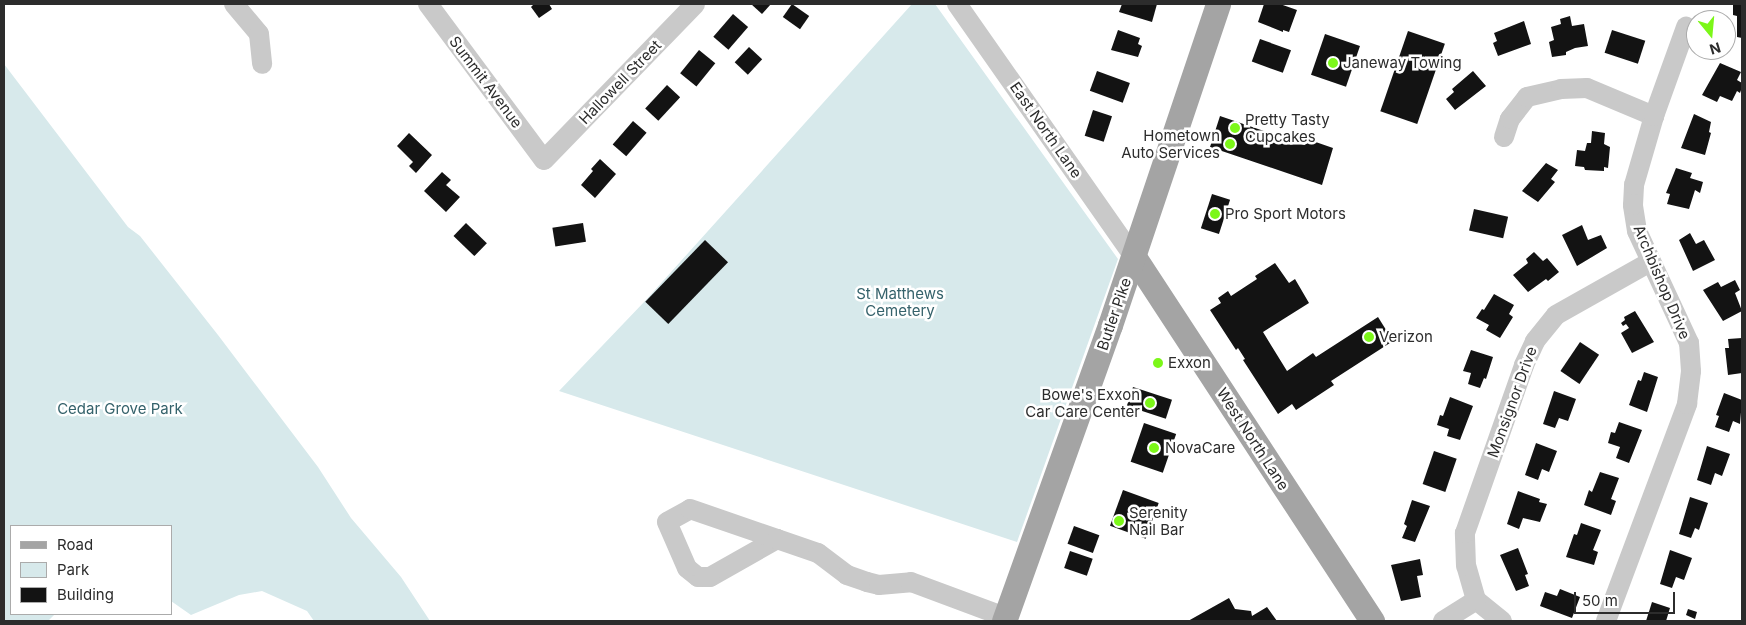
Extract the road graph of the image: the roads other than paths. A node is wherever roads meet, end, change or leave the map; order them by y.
1 (234, 4) edge
2 (428, 4) edge
3 (693, 4) edge
4 (957, 4) edge
5 (1218, 4) edge
6 (1686, 28) dead end
7 (262, 64) dead end
8 (1654, 116) junction
9 (1504, 137) dead end
10 (544, 160) joint
11 (1134, 257) junction
12 (1650, 262) junction
13 (777, 539) junction
14 (1476, 600) junction
15 (1004, 619) edge
16 (1372, 621) edge
17 (1443, 621) edge
18 (1502, 621) edge
19 (1606, 621) edge

1 - 7 street
2 - 10 street, Summit Avenue
3 - 10 street, Hallowell Street
4 - 11 street, East North Lane
5 - 11 main road, Butler Pike
6 - 8 street, Archbishop Drive
8 - 9 street
8 - 12 street, Archbishop Drive
11 - 15 main road, Butler Pike
11 - 16 main road, West North Lane
12 - 14 street, Monsignor Drive
12 - 19 street, Archbishop Drive
13 - 13 street
13 - 15 street
14 - 17 street
14 - 18 street

